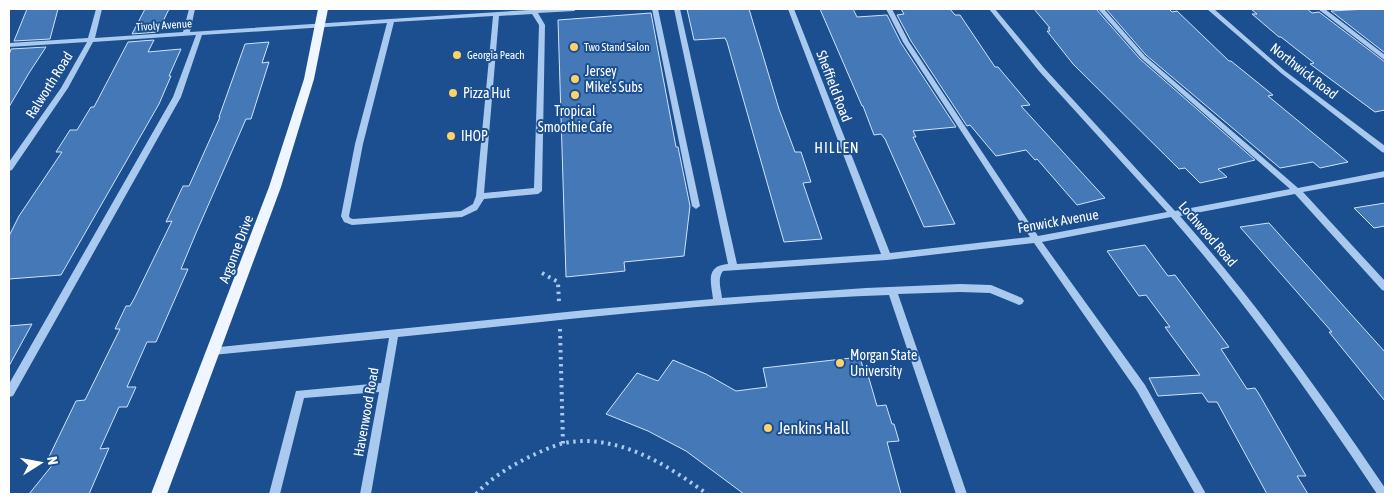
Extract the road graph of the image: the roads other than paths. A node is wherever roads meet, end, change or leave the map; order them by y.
1 (99, 9) edge
2 (192, 9) edge
3 (322, 9) edge
4 (574, 9) edge
5 (655, 9) edge
6 (677, 9) edge
7 (791, 9) edge
8 (889, 9) edge
9 (992, 9) edge
10 (1101, 9) edge
11 (1210, 9) edge
12 (1321, 9) edge
13 (532, 10) edge
14 (496, 14) junction
15 (391, 21) junction
16 (321, 25) junction
17 (200, 32) junction
18 (186, 34) junction
19 (91, 40) junction
20 (9, 45) edge
21 (1385, 58) edge
22 (1385, 150) edge
23 (9, 168) edge
24 (1385, 174) edge
25 (1296, 190) junction
26 (480, 196) junction
27 (696, 206) dead end
28 (1174, 214) junction
29 (1036, 240) junction
30 (887, 257) junction
31 (732, 267) junction
32 (1385, 286) edge
33 (892, 291) junction
34 (718, 301) junction
35 (1019, 302) dead end
36 (394, 335) junction
37 (213, 351) junction
38 (384, 387) junction
39 (9, 393) edge
40 (159, 494) edge
41 (274, 494) edge
42 (366, 494) edge
43 (962, 494) edge
44 (1201, 494) edge
45 (1383, 494) edge

1 - 19 street, Ralworth Road
2 - 18 street
3 - 16 main road, Argonne Drive
4 - 13 lane
5 - 27 street
6 - 31 street
7 - 30 street, Sheffield Road
8 - 29 street
9 - 28 street, Lochwood Road
10 - 25 street
11 - 22 street, Northwick Road
12 - 21 street
13 - 14 street, Tivoly Avenue
13 - 26 street
14 - 15 street, Tivoly Avenue
14 - 26 street
15 - 16 street, Tivoly Avenue
15 - 26 lane
16 - 17 street, Tivoly Avenue
16 - 37 main road, Argonne Drive
17 - 18 street, Tivoly Avenue
17 - 39 street
18 - 19 street, Tivoly Avenue
19 - 20 street, Tivoly Avenue
19 - 23 street, Ralworth Road
24 - 25 street, Fenwick Avenue
25 - 28 street, Fenwick Avenue
25 - 32 street
28 - 29 street, Fenwick Avenue
28 - 45 street, Lochwood Road
29 - 30 street, Fenwick Avenue
29 - 44 street
30 - 31 street, Fenwick Avenue
31 - 34 street
33 - 34 street
33 - 35 street
33 - 43 street
34 - 36 street
36 - 37 street
36 - 38 street, Havenwood Road
37 - 40 main road, Argonne Drive
38 - 41 lane
38 - 42 street, Havenwood Road

